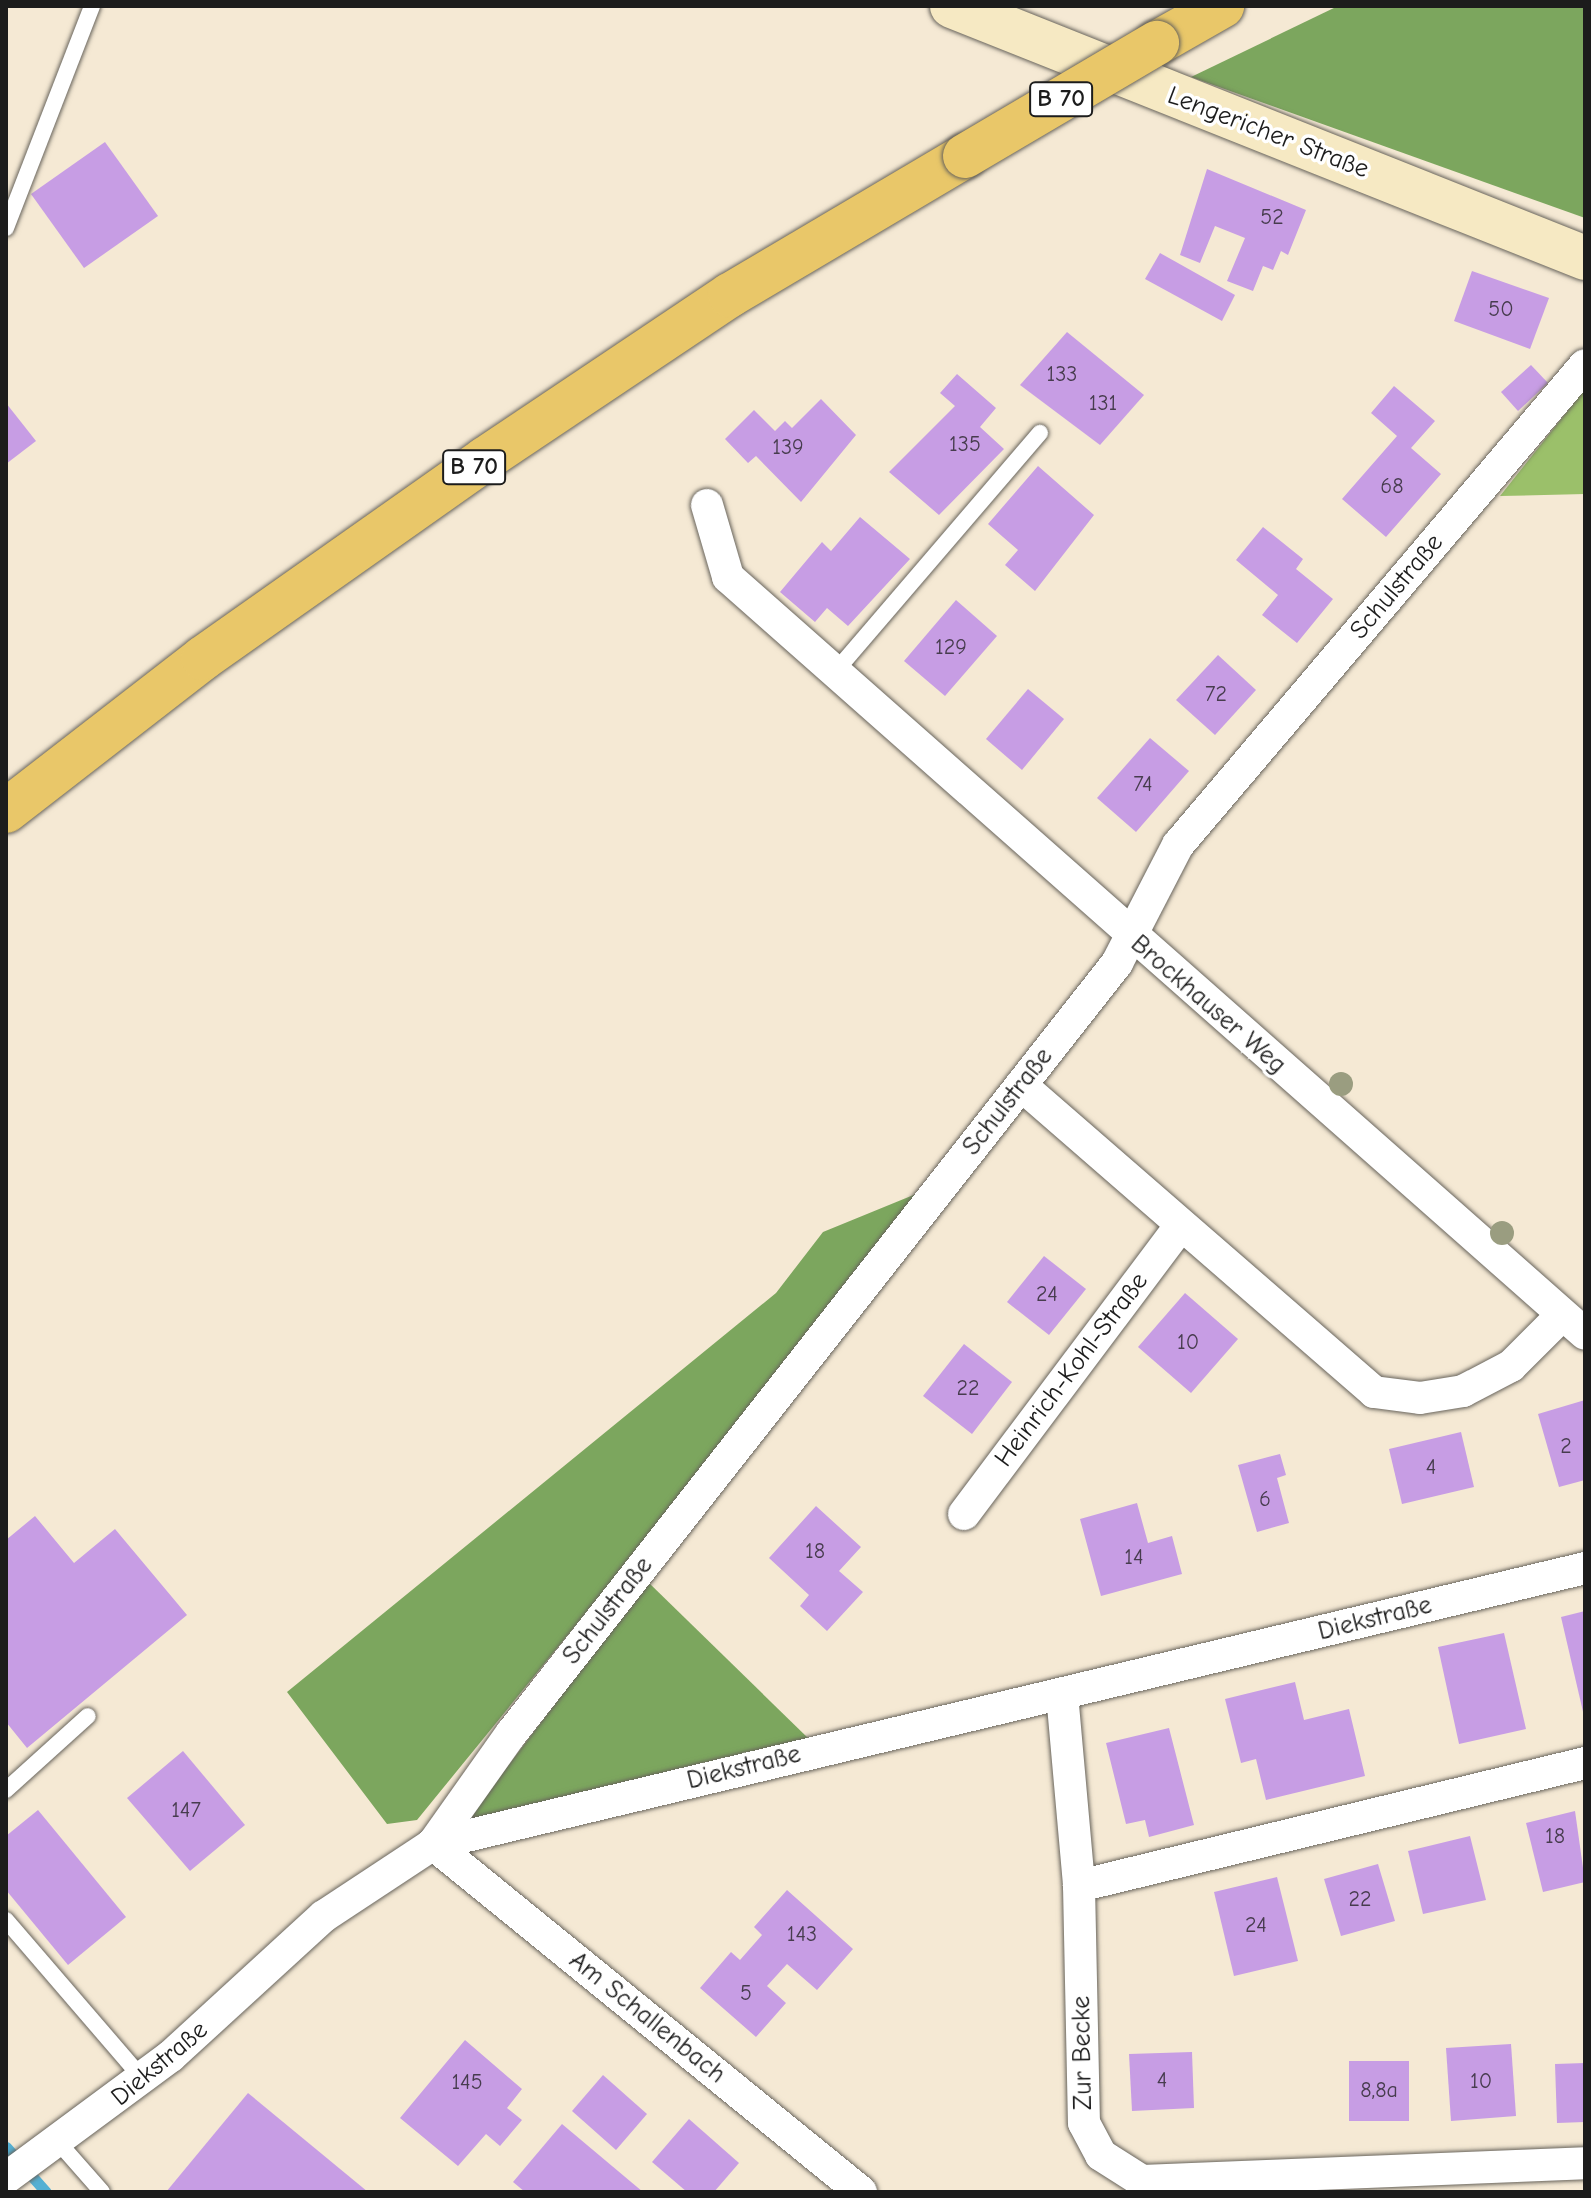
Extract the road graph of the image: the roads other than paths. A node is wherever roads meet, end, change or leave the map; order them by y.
1 (92, 6) edge
2 (952, 6) edge
3 (1222, 6) edge
4 (6, 228) edge
5 (1585, 258) edge
6 (1585, 365) edge
7 (1040, 433) dead end
8 (707, 505) dead end
9 (835, 672) junction
10 (6, 811) edge
11 (1130, 937) junction
12 (1021, 1085) junction
13 (1180, 1226) junction
14 (1574, 1324) edge
15 (964, 1514) dead end
16 (1585, 1568) edge
17 (1062, 1694) junction
18 (88, 1716) dead end
19 (1585, 1763) edge
20 (6, 1790) edge
21 (433, 1844) junction
22 (1079, 1886) junction
23 (6, 1920) edge
24 (143, 2079) junction
25 (49, 2150) junction
26 (1585, 2163) edge
27 (6, 2178) edge
28 (102, 2192) edge
29 (861, 2192) edge

1 - 4 lane
2 - 5 main road, Lengericher Straße
3 - 10 main road, B 70, bridge
6 - 11 street, Schulstraße
7 - 9 lane
8 - 9 street, Brockhauser Weg
9 - 11 street, Brockhauser Weg
11 - 12 street, Schulstraße
11 - 14 street, Brockhauser Weg
12 - 13 street
12 - 21 street, Schulstraße
13 - 14 street
13 - 15 street, Heinrich-Kohl-Straße
16 - 17 street, Diekstraße
17 - 21 street, Diekstraße
17 - 22 street, Zur Becke
18 - 20 lane
19 - 22 street
21 - 24 street, Diekstraße
21 - 29 street, Am Schallenbach
22 - 26 street, Zur Becke
23 - 24 lane
24 - 25 street, Diekstraße
25 - 27 street, Diekstraße
25 - 28 lane

